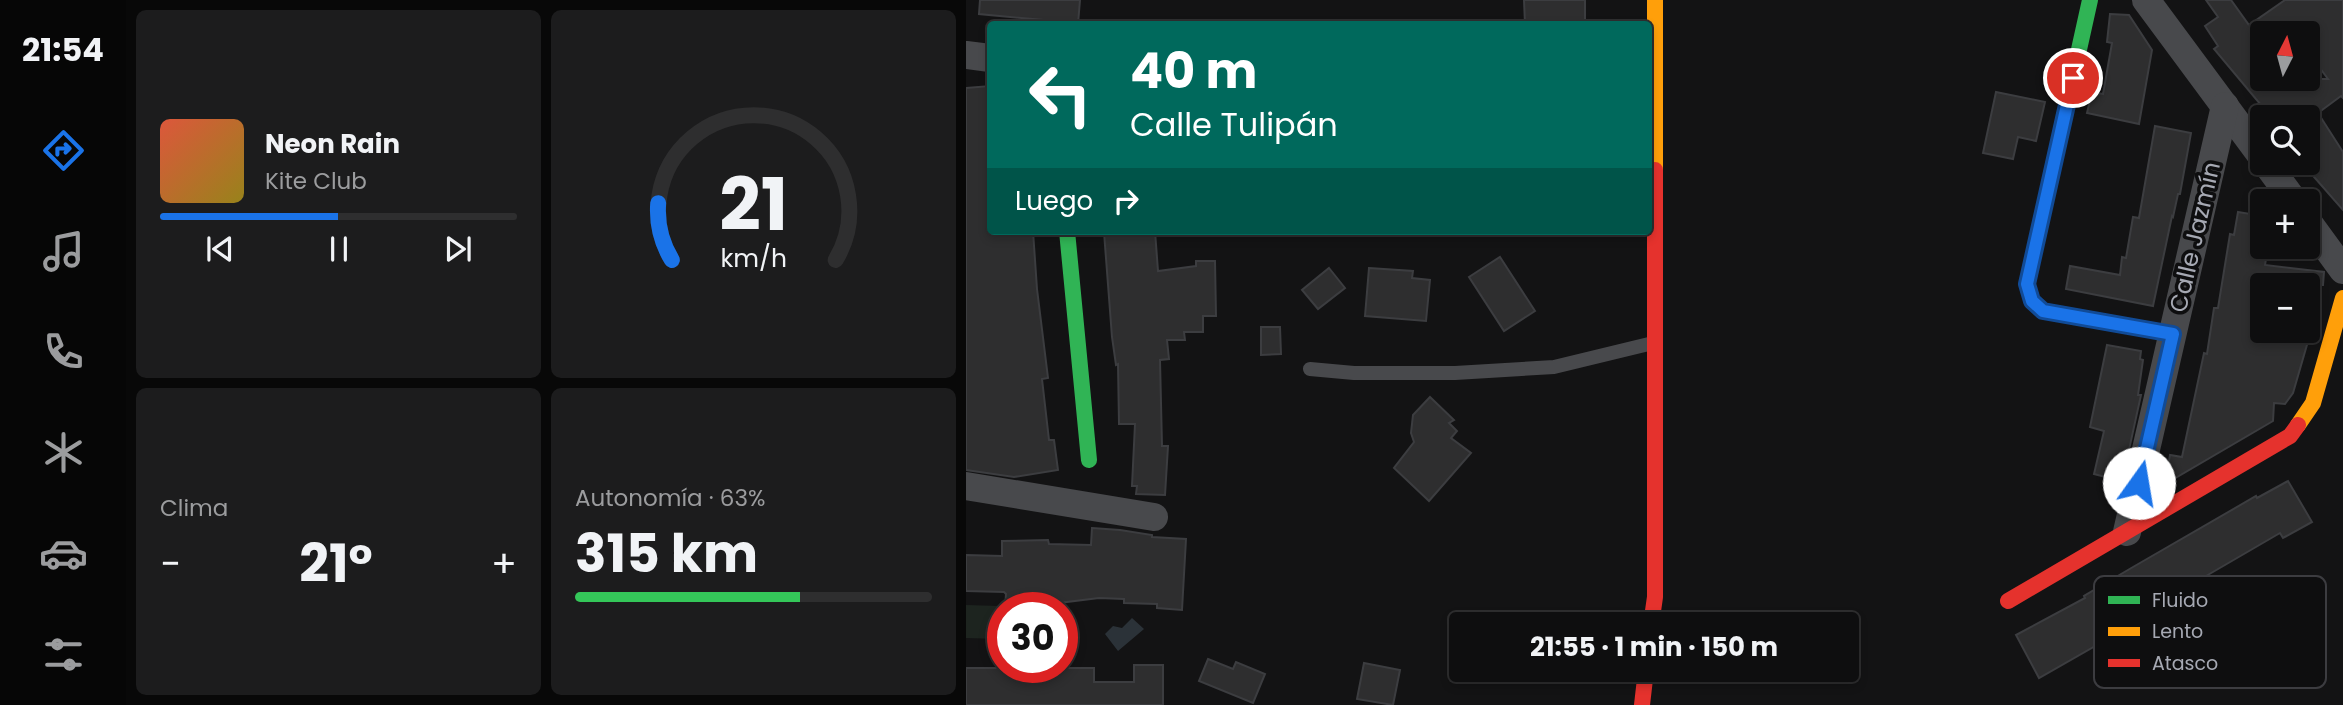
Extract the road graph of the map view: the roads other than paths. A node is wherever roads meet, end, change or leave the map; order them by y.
1 (1655, 0) edge
2 (2090, 0) edge
3 (2146, 0) edge
4 (966, 54) edge
5 (987, 58) edge
6 (2225, 106) junction
7 (2250, 140) edge
8 (1067, 235) edge
9 (2320, 238) edge
10 (2343, 270) edge
11 (2343, 298) edge
12 (2173, 334) junction
13 (1654, 343) junction
14 (1310, 369) dead end
15 (1089, 460) dead end
16 (966, 486) edge
17 (1154, 517) dead end
18 (2127, 532) junction
19 (2008, 601) dead end
20 (1653, 612) edge
21 (1645, 682) edge
22 (1642, 705) edge

1 - 13 street
2 - 12 street
3 - 6 street
4 - 5 street
6 - 7 street
6 - 12 street, Calle Jazmín
8 - 15 street
9 - 10 street
11 - 18 street
12 - 18 street, Calle Jazmín
13 - 14 lane
13 - 20 street
16 - 17 street
18 - 19 street
21 - 22 street

